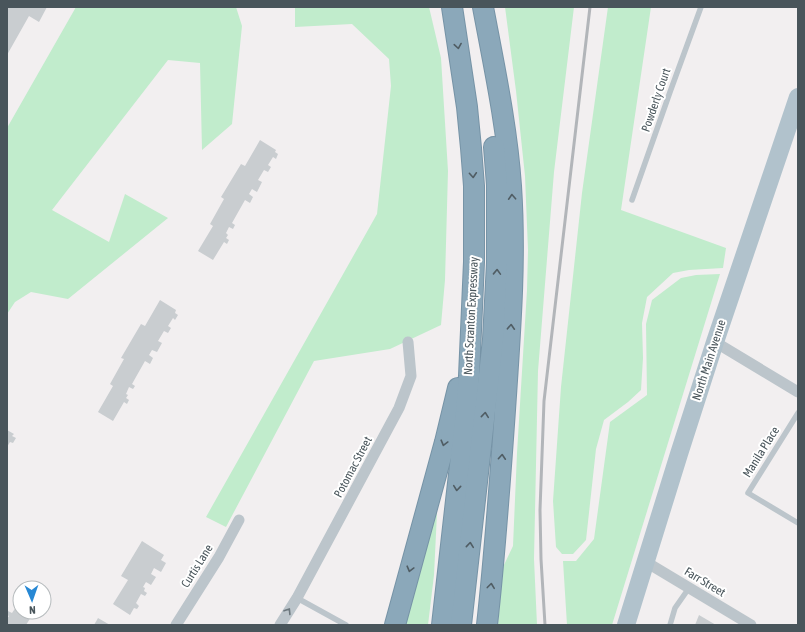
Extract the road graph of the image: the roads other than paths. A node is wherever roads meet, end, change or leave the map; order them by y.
1 (452, 7) edge
2 (480, 7) edge
3 (483, 7) edge
4 (701, 7) edge
5 (798, 97) edge
6 (632, 200) dead end
7 (470, 337) junction
8 (408, 342) dead end
9 (715, 342) junction
10 (798, 392) edge
11 (798, 413) edge
12 (239, 520) dead end
13 (798, 523) edge
14 (646, 562) junction
15 (688, 588) junction
16 (297, 598) junction
17 (176, 625) edge
18 (280, 625) edge
19 (346, 625) edge
20 (395, 625) edge
21 (442, 625) edge
22 (461, 625) edge
23 (487, 625) edge
24 (626, 625) edge
25 (670, 625) edge
26 (751, 625) edge

1 -> 7 highway, North Scranton Expressway
22 -> 2 highway, North Scranton Expressway
23 -> 3 highway
4 - 6 lane, Powderly Court
5 - 9 main road, North Main Avenue
7 -> 20 highway
7 -> 21 highway, North Scranton Expressway
8 - 16 street, Potomac Street
9 - 10 street
9 - 14 main road, North Main Avenue
11 - 13 lane, Manila Place
12 - 17 street, Curtis Lane
14 - 15 street, Farr Street
14 - 24 main road, North Main Avenue
15 - 25 lane
15 - 26 street, Farr Street
18 -> 16 street, Potomac Street
16 - 19 lane

